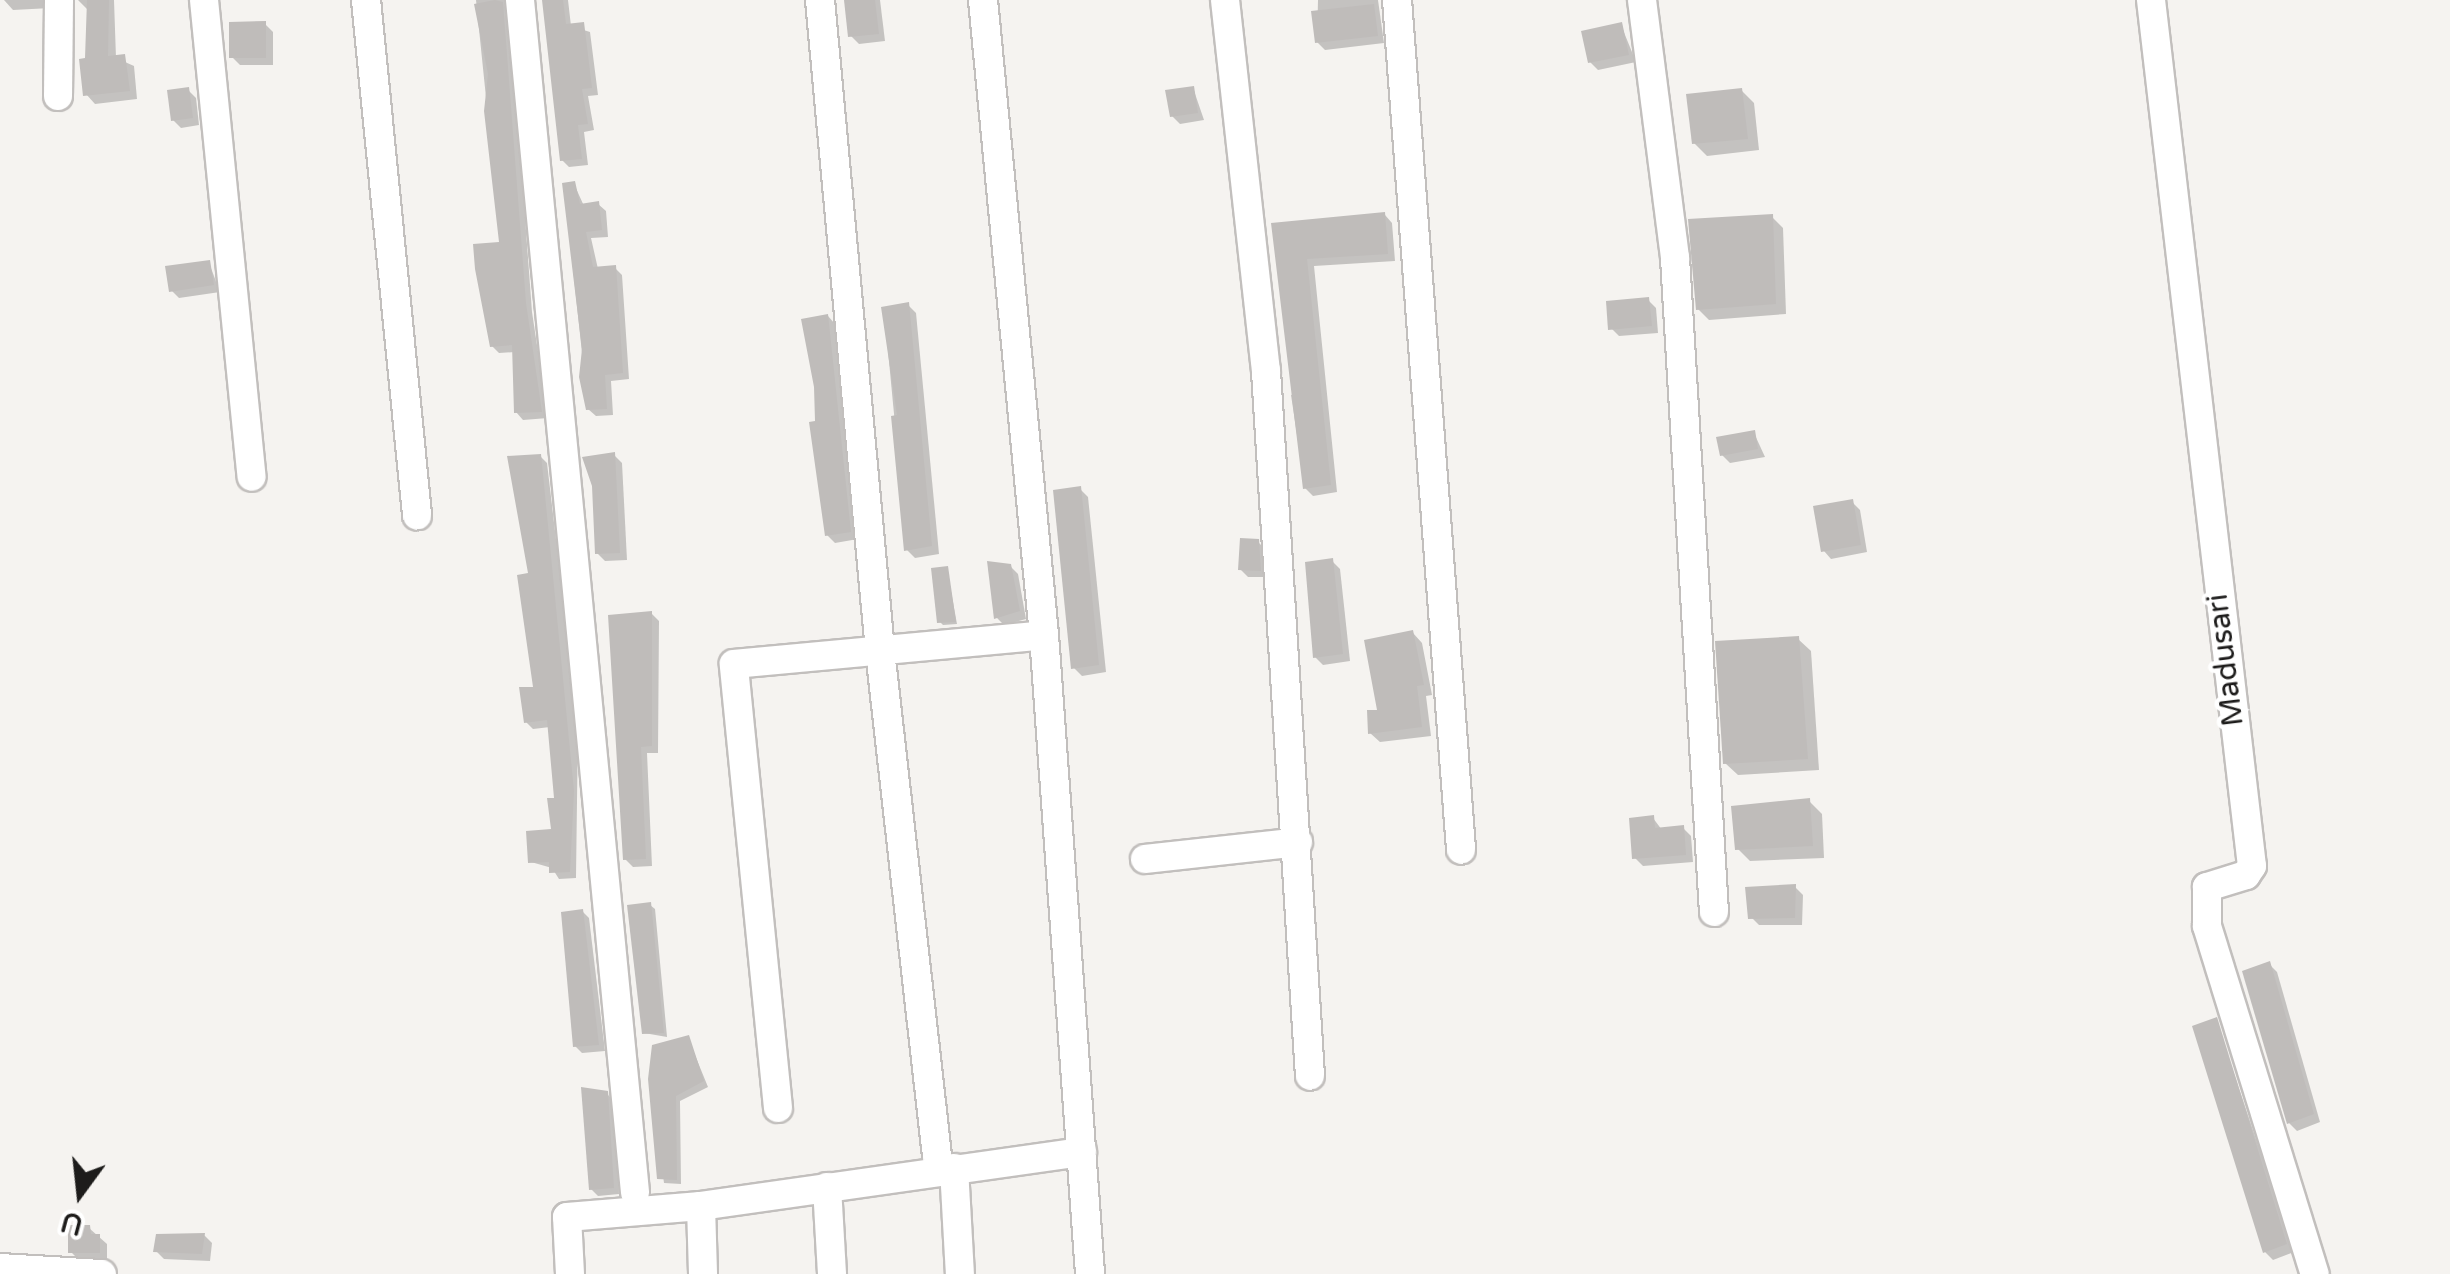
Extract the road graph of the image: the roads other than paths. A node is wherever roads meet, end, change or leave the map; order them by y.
1 (60, 0) edge
2 (204, 0) edge
3 (366, 0) edge
4 (520, 0) edge
5 (820, 0) edge
6 (983, 0) edge
7 (1225, 0) edge
8 (1397, 0) edge
9 (1642, 0) edge
10 (2151, 0) edge
11 (58, 96) dead end
12 (252, 476) dead end
13 (417, 514) dead end
14 (1044, 635) junction
15 (880, 651) junction
16 (1298, 842) junction
17 (1462, 850) dead end
18 (1144, 859) dead end
19 (1714, 912) dead end
20 (1310, 1076) dead end
21 (778, 1108) dead end
22 (1082, 1152) junction
23 (946, 1162) junction
24 (827, 1188) junction
25 (635, 1192) dead end
26 (701, 1206) junction
27 (0, 1268) edge
28 (54, 1273) edge
29 (102, 1274) edge
30 (570, 1274) edge
31 (704, 1274) edge
32 (832, 1274) edge
33 (960, 1274) edge
34 (1090, 1274) edge
35 (2315, 1274) edge

1 - 11 street
2 - 12 street
3 - 13 street
4 - 25 street
5 - 15 street
6 - 14 street
7 - 16 street
8 - 17 street
9 - 19 street
10 - 35 street, Madusari
14 - 15 street
14 - 22 street
15 - 21 street
15 - 23 street
16 - 18 street
16 - 20 street
22 - 23 street
22 - 34 street
23 - 24 street
23 - 33 street
24 - 26 street
24 - 32 street
26 - 30 street
26 - 31 street
27 - 28 street
28 - 29 street

